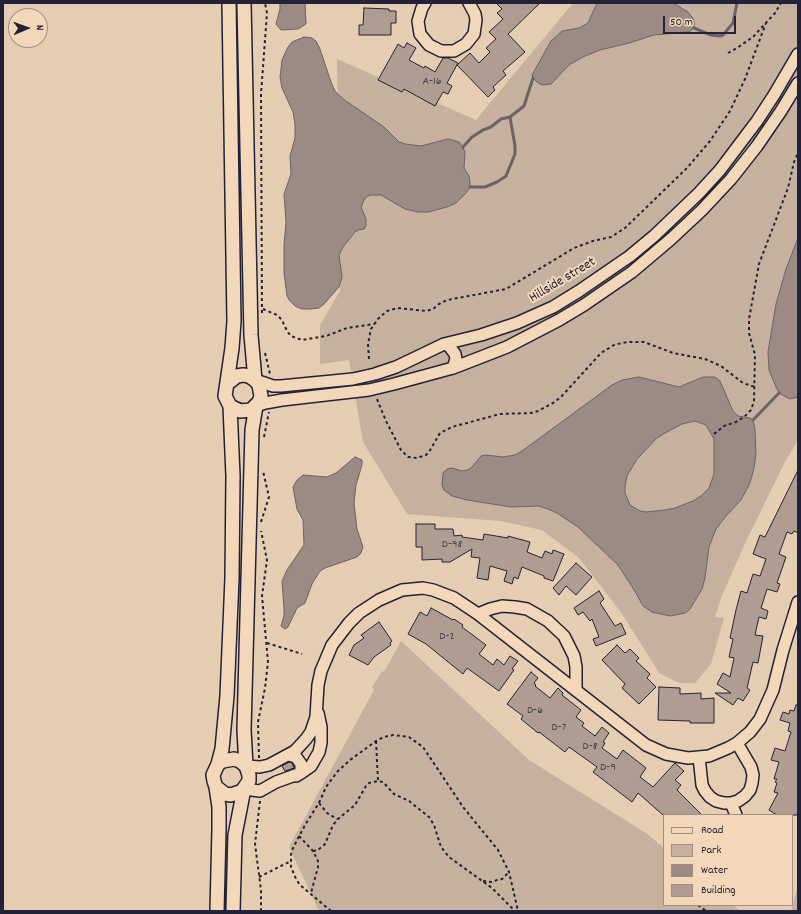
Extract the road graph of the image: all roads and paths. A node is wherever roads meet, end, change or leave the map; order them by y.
1 (229, 3) edge
2 (244, 3) edge
3 (425, 3) edge
4 (469, 3) edge
5 (781, 3) edge
6 (766, 23) junction
7 (728, 53) dead end
8 (798, 54) edge
9 (798, 83) edge
10 (798, 153) edge
11 (263, 309) dead end
12 (374, 324) junction
13 (444, 344) junction
14 (369, 359) dead end
15 (453, 368) junction
16 (255, 380) junction
17 (227, 384) junction
18 (755, 387) junction
19 (376, 396) dead end
20 (230, 406) junction
21 (256, 406) junction
22 (714, 434) dead end
23 (797, 608) edge
24 (478, 614) junction
25 (267, 643) dead end
26 (302, 654) dead end
27 (576, 690) junction
28 (317, 709) junction
29 (376, 740) junction
30 (737, 743) junction
31 (288, 755) junction
32 (699, 757) junction
33 (218, 764) junction
34 (246, 766) junction
35 (300, 773) junction
36 (378, 781) junction
37 (216, 786) junction
38 (244, 789) junction
39 (319, 803) junction
40 (731, 803) junction
41 (736, 814) edge
42 (338, 819) junction
43 (299, 836) junction
44 (313, 851) junction
45 (291, 861) junction
46 (509, 872) junction
47 (259, 877) dead end
48 (482, 880) junction
49 (311, 893) junction
50 (217, 911) edge
51 (233, 911) edge
52 (331, 911) edge
53 (517, 911) edge

1 - 17 street
2 - 16 street
3 - 4 street
5 - 6 path
6 - 7 path
6 - 12 path
8 - 13 street, Hillside street
9 - 15 street
10 - 18 path
11 - 12 path
12 - 14 path
13 - 15 street
13 - 16 street, Hillside street
15 - 21 street
16 - 17 street
16 - 21 street
17 - 20 street
18 - 19 path
18 - 22 path
20 - 21 street
20 - 33 street
21 - 34 street
23 - 30 street
24 - 27 street
24 - 27 street
24 - 28 street
25 - 26 path
27 - 32 street
28 - 31 street
28 - 35 street
29 - 36 path
29 - 39 path
29 - 46 path
30 - 32 street
30 - 40 street
31 - 34 street
31 - 35 street
32 - 40 street
33 - 34 street
33 - 37 street
34 - 38 street
35 - 38 street
36 - 42 path
36 - 48 path
37 - 38 street
37 - 50 street
38 - 51 street
39 - 42 path
39 - 43 path
40 - 41 street
42 - 44 path
43 - 44 path
43 - 45 path
44 - 49 path
45 - 47 path
45 - 49 path
46 - 48 path
46 - 53 path
48 - 53 path
49 - 52 path

